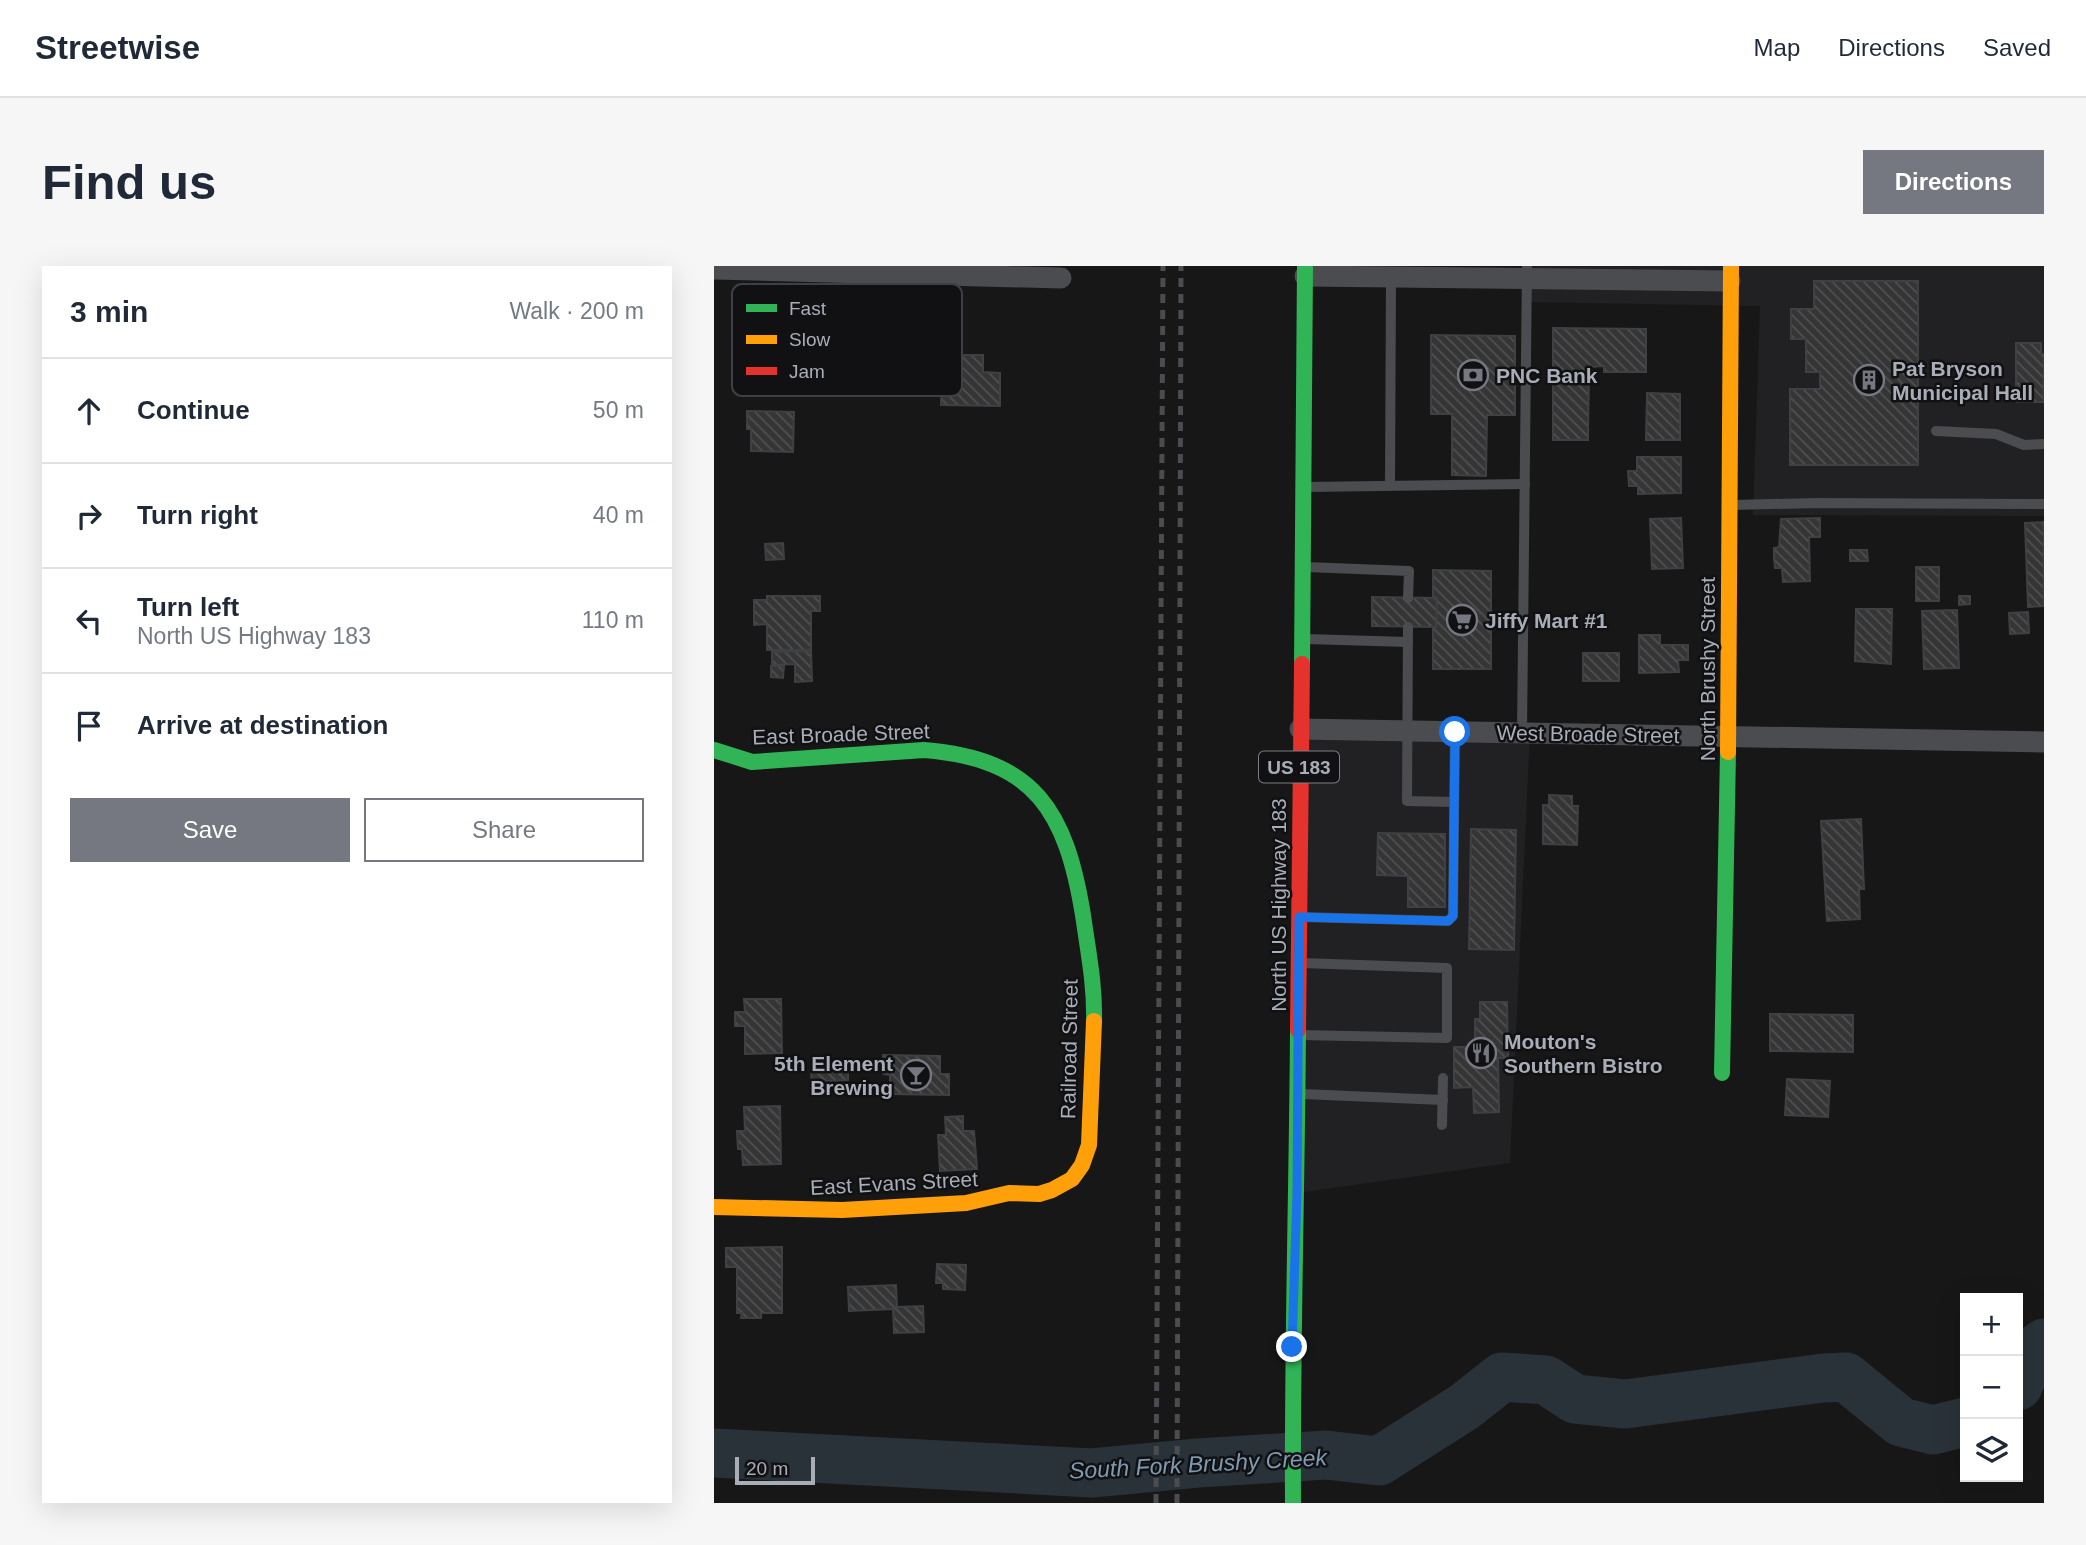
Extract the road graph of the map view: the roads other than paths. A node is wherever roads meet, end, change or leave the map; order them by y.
1 (714, 269) edge
2 (1305, 271) edge
3 (1527, 273) edge
4 (1730, 274) edge
5 (1061, 278) dead end
6 (1391, 278) junction
7 (1936, 431) dead end
8 (2044, 444) edge
9 (1525, 484) junction
10 (1390, 486) junction
11 (1303, 487) junction
12 (2044, 504) edge
13 (1729, 505) junction
14 (1301, 567) junction
15 (1408, 598) dead end
16 (1408, 627) dead end
17 (1301, 639) junction
18 (1408, 642) junction
19 (1300, 729) junction
20 (1409, 732) junction
21 (1455, 732) junction
22 (1522, 733) junction
23 (1728, 736) junction
24 (2044, 742) edge
25 (714, 750) edge
26 (1010, 772) joint
27 (1454, 802) junction
28 (1299, 917) junction
29 (1299, 963) junction
30 (1298, 1035) junction
31 (1722, 1073) dead end
32 (1443, 1078) dead end
33 (1298, 1094) junction
34 (1443, 1100) junction
35 (1442, 1125) dead end
36 (1072, 1179) joint
37 (714, 1208) edge
38 (1293, 1503) edge

1 - 5 street
2 - 6 street
2 - 11 street, North US Highway 183 / US 183
3 - 4 street
3 - 6 street
3 - 9 lane
4 - 13 street, North Brushy Street
6 - 10 lane
7 - 8 lane
9 - 10 lane
9 - 22 lane
10 - 11 lane
11 - 14 street, North US Highway 183 / US 183
12 - 13 lane
13 - 23 street, North Brushy Street
14 - 15 lane
14 - 17 street, North US Highway 183 / US 183
16 - 18 lane
17 - 18 lane
17 - 19 street, North US Highway 183 / US 183
18 - 20 lane
19 - 20 street, West Broade Street
19 - 28 street, North US Highway 183 / US 183
20 - 21 street, West Broade Street
20 - 27 lane
21 - 22 street, West Broade Street
21 - 27 lane
22 - 23 street, West Broade Street
23 - 24 street, West Broade Street
23 - 31 street, North Brushy Street
25 - 26 street, East Broade Street
26 - 36 street, Railroad Street
27 - 28 lane
28 - 29 street, North US Highway 183 / US 183
29 - 30 street, North US Highway 183 / US 183
29 - 30 lane
30 - 33 street, North US Highway 183 / US 183
32 - 34 lane
33 - 34 lane
33 - 38 street, North US Highway 183 / US 183
34 - 35 lane
36 - 37 street, East Evans Street

